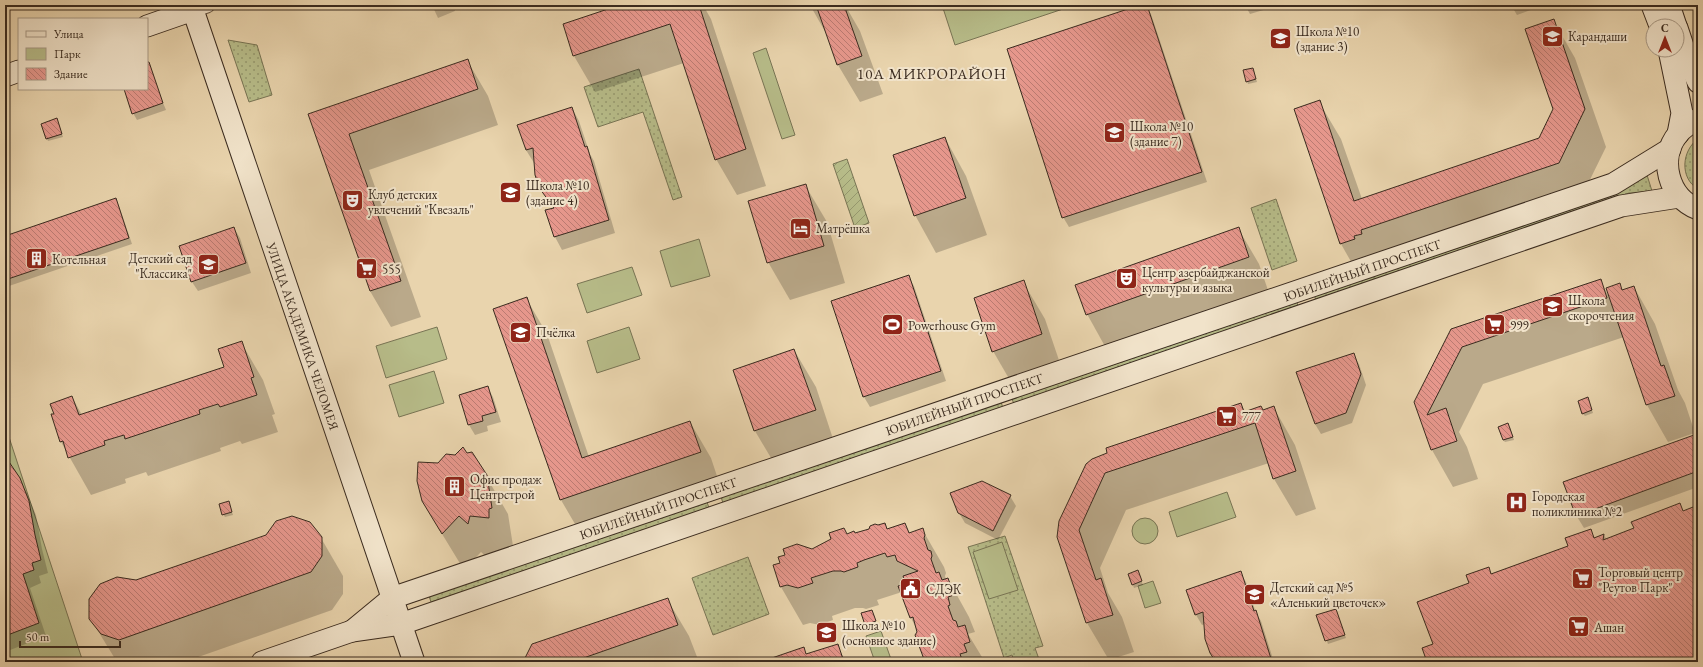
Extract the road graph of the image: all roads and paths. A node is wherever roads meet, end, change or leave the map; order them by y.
1 (1642, 5) edge
2 (1652, 5) edge
3 (1669, 5) edge
4 (1676, 5) edge
5 (200, 8) edge
6 (1651, 18) edge
7 (1657, 18) edge
8 (1672, 18) edge
9 (1676, 18) edge
10 (148, 26) edge
11 (1685, 55) edge
12 (1677, 58) edge
13 (18, 71) edge
14 (5, 76) edge
15 (1698, 82) edge
16 (1698, 120) edge
17 (1674, 142) junction
18 (1679, 196) junction
19 (1698, 209) edge
20 (392, 598) junction
21 (401, 624) junction
22 (352, 631) junction
23 (262, 662) edge
24 (414, 662) edge

1 - 6 street
2 - 7 street
3 - 8 street
4 - 9 street
5 - 10 street
5 - 20 street, УЛИЦА АКАДЕМИКА ЧЕЛОМЕЯ
11 - 15 street
12 - 17 street
13 - 14 street
16 - 17 street, ЮБИЛЕЙНЫЙ ПРОСПЕКТ
17 - 18 street
17 - 20 street, ЮБИЛЕЙНЫЙ ПРОСПЕКТ
18 - 19 street
18 - 21 street, ЮБИЛЕЙНЫЙ ПРОСПЕКТ
20 - 21 street, УЛИЦА АКАДЕМИКА ЧЕЛОМЕЯ
20 - 22 street, ЮБИЛЕЙНЫЙ ПРОСПЕКТ
21 - 22 street, ЮБИЛЕЙНЫЙ ПРОСПЕКТ
21 - 24 street, УЛИЦА АКАДЕМИКА ЧЕЛОМЕЯ
22 - 23 street, ЮБИЛЕЙНЫЙ ПРОСПЕКТ

